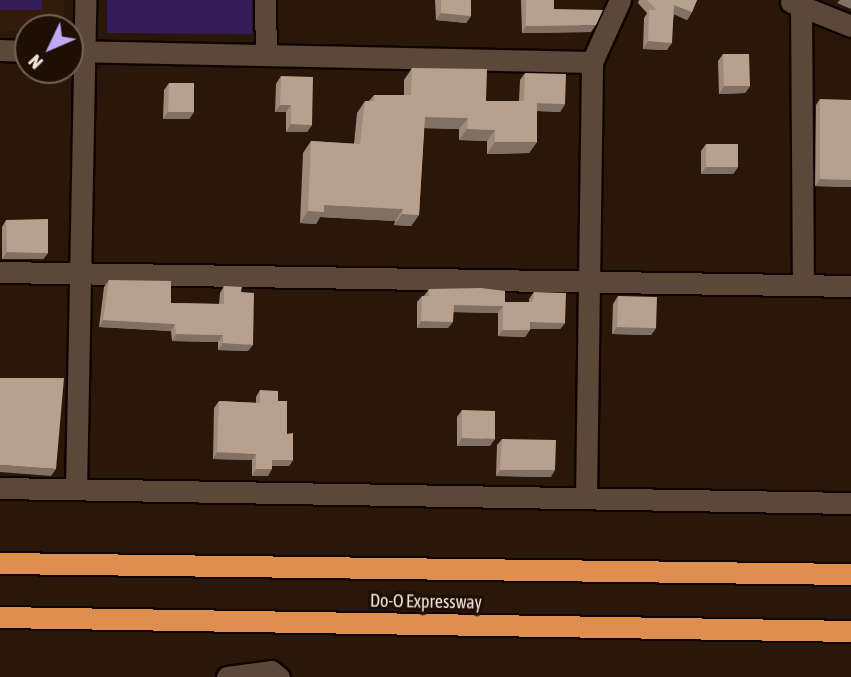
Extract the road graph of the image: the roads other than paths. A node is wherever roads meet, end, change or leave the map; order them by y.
1 (265, 0) edge
2 (620, 0) edge
3 (794, 3) edge
4 (851, 26) edge
5 (84, 52) edge
6 (266, 55) junction
7 (592, 62) junction
8 (77, 84) edge
9 (0, 272) edge
10 (79, 273) junction
11 (588, 283) junction
12 (803, 285) junction
13 (851, 286) edge
14 (0, 488) edge
15 (76, 489) junction
16 (586, 498) junction
17 (851, 503) edge
18 (0, 563) edge
19 (851, 574) edge
20 (0, 617) edge
21 (851, 631) edge
22 (227, 677) edge
23 (279, 677) edge

1 - 6 street
2 - 7 street
3 - 4 street
3 - 12 street
5 - 6 street
6 - 7 street
7 - 11 street
8 - 10 street
9 - 10 street
10 - 11 street
10 - 15 street
11 - 12 street
11 - 16 street
12 - 13 street
14 - 15 street
15 - 16 street
16 - 17 street
18 - 19 highway, Do-O Expressway
20 - 21 highway, Do-O Expressway
22 - 23 street

